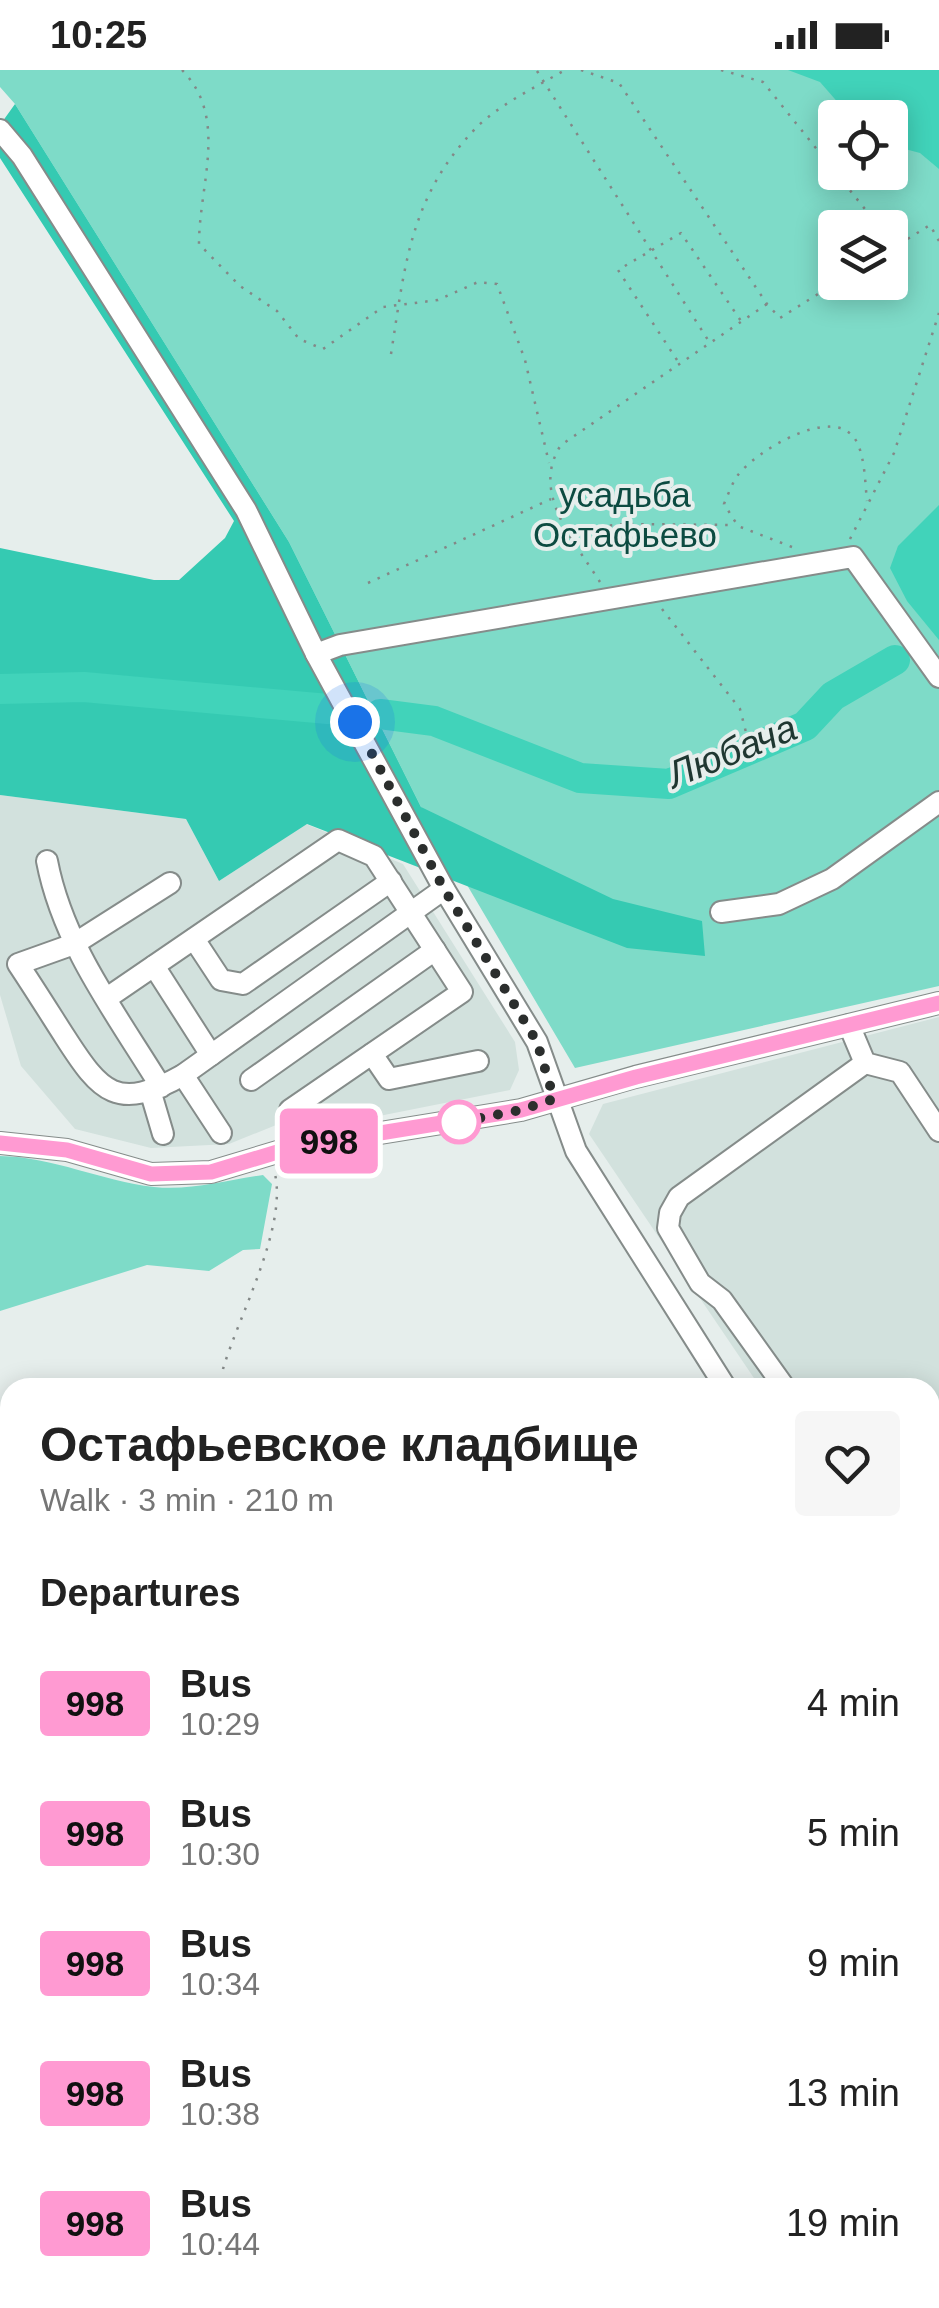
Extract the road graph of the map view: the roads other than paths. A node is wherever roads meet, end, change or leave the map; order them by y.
1 (0, 130) edge
2 (316, 654) junction
3 (939, 677) edge
4 (939, 802) edge
5 (47, 861) dead end
6 (391, 881) junction
7 (170, 883) dead end
8 (444, 889) junction
9 (411, 912) junction
10 (721, 912) dead end
11 (194, 939) junction
12 (74, 944) junction
13 (435, 950) junction
14 (154, 966) junction
15 (107, 998) junction
16 (939, 1003) edge
17 (849, 1025) junction
18 (372, 1054) junction
19 (211, 1055) junction
20 (478, 1060) dead end
21 (865, 1063) junction
22 (183, 1074) junction
23 (251, 1080) dead end
24 (156, 1088) junction
25 (554, 1099) junction
26 (290, 1110) dead end
27 (939, 1132) edge
28 (163, 1134) dead end
29 (220, 1134) dead end
30 (0, 1142) edge
31 (720, 1378) edge
32 (778, 1378) edge

1 - 2 street
2 - 3 street
2 - 8 street
4 - 10 street
5 - 12 street
6 - 9 street
6 - 11 street
6 - 11 street
7 - 12 street
8 - 9 street
8 - 25 street
9 - 13 street
9 - 19 street
11 - 14 street
12 - 15 street
12 - 24 street
13 - 18 street
13 - 23 street
14 - 15 street
14 - 19 street
15 - 24 street
16 - 17 street
17 - 21 street
17 - 25 street
18 - 20 street
18 - 26 street
19 - 22 street
21 - 27 street
21 - 32 street
22 - 24 street
22 - 29 street
24 - 28 street
25 - 30 street
25 - 31 street

